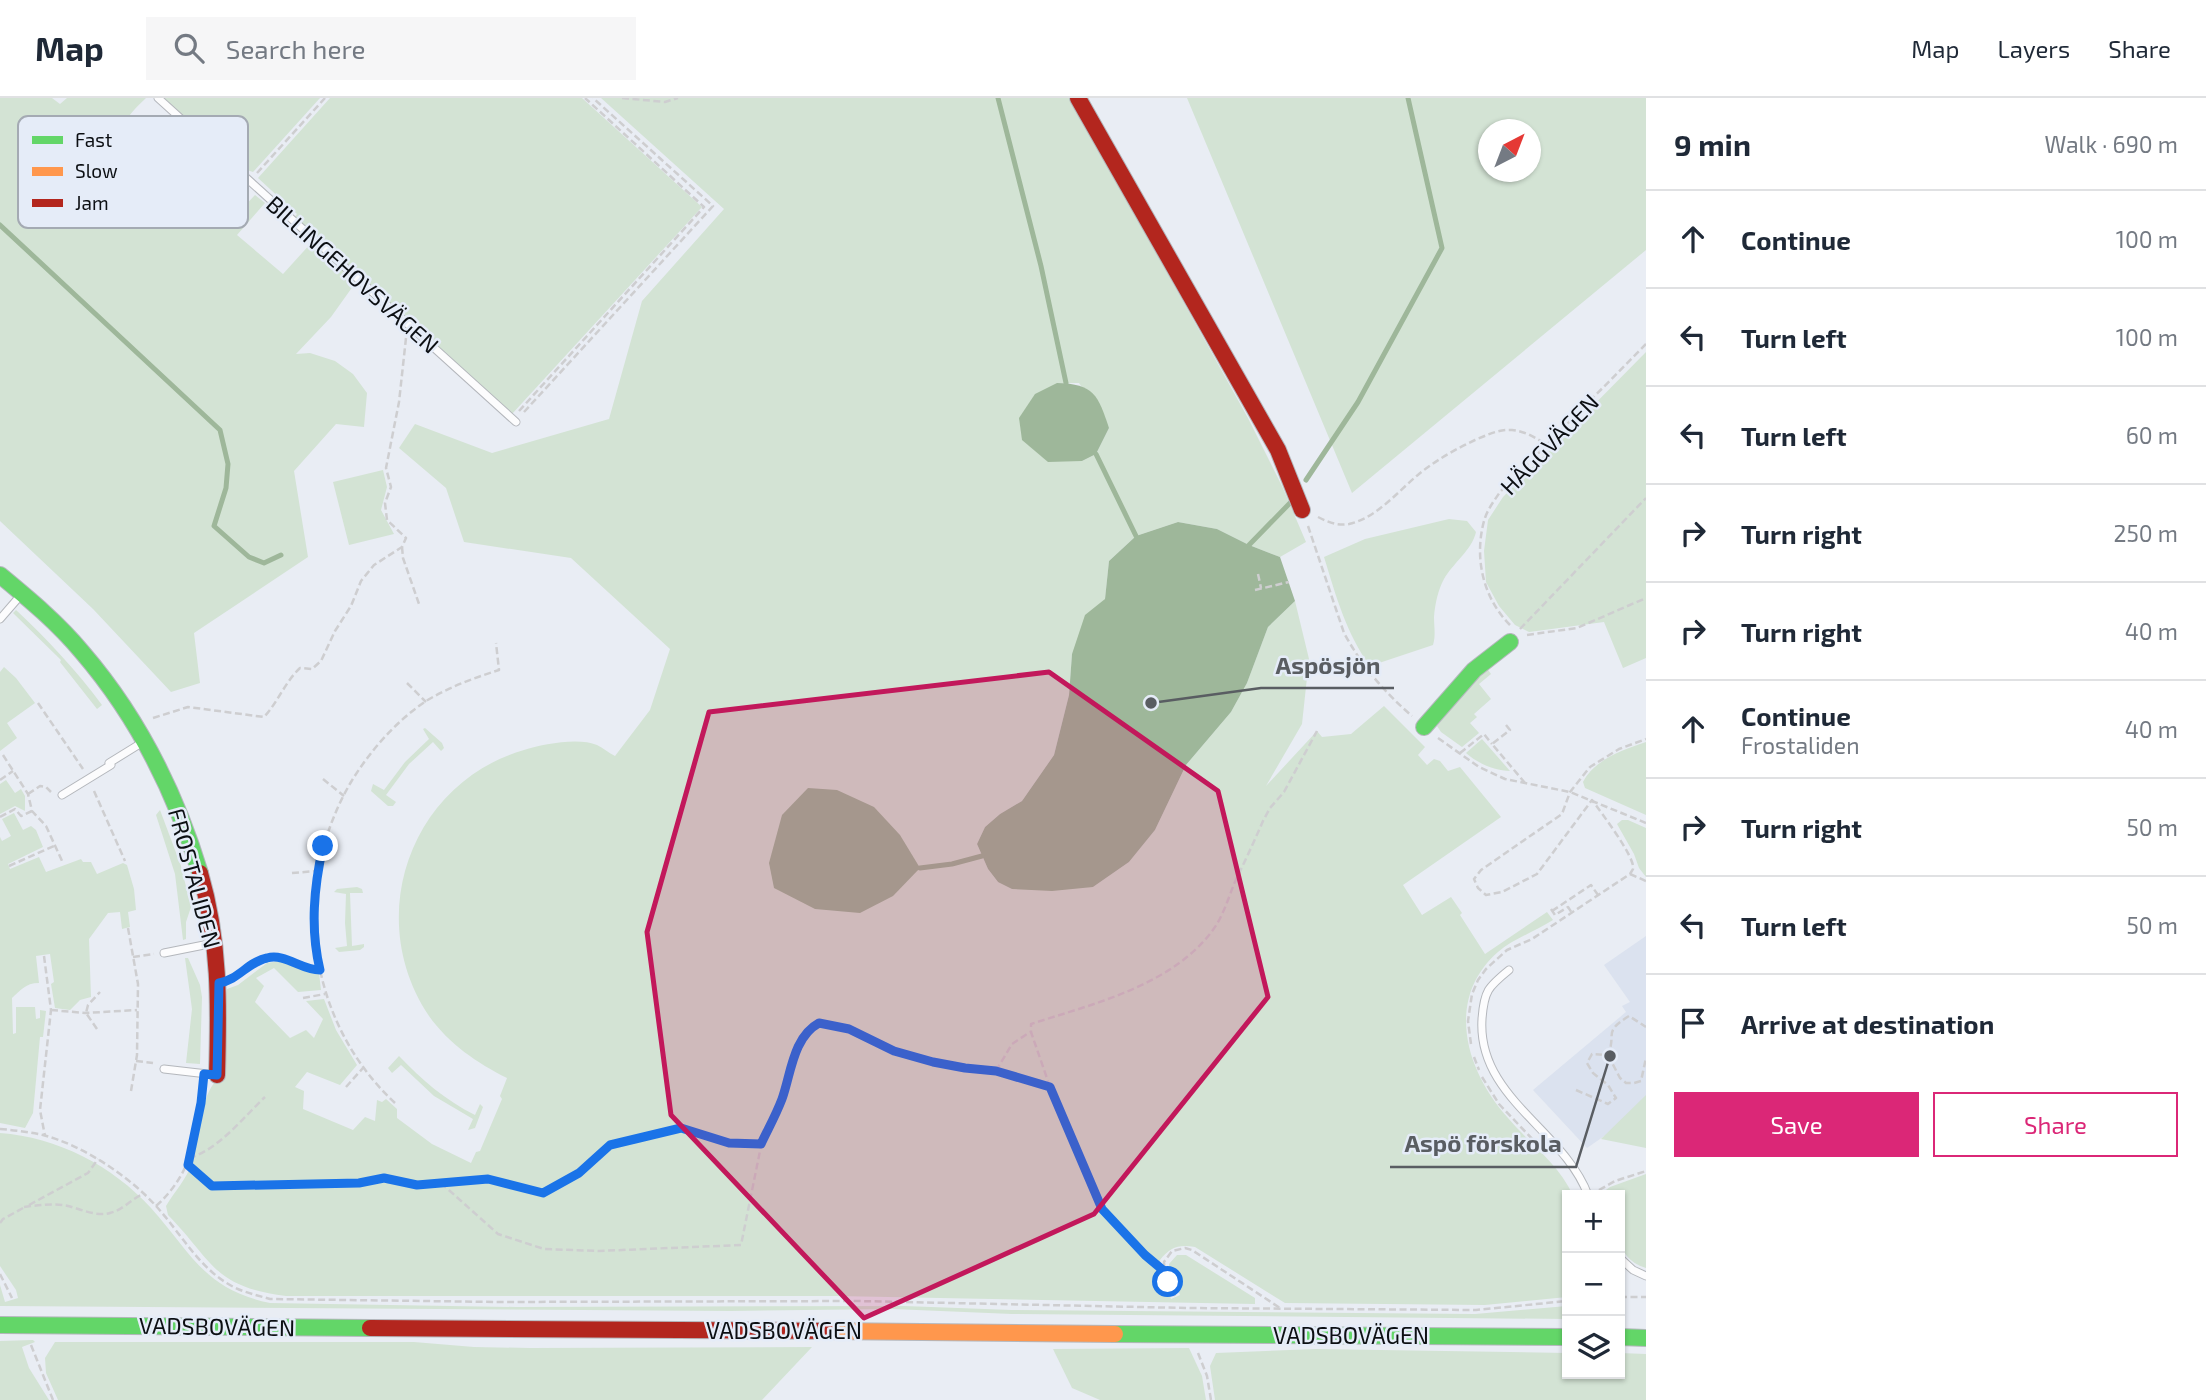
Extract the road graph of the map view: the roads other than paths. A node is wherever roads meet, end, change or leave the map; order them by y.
1 (158, 98) edge
2 (1078, 98) edge
3 (178, 116) edge
4 (248, 179) edge
5 (514, 420) road end
6 (1302, 510) road end
7 (0, 575) edge
8 (23, 593) junction
9 (0, 619) edge
10 (1514, 637) road end
11 (1424, 727) dead end
12 (147, 740) junction
13 (62, 795) dead end
14 (215, 943) junction
15 (164, 953) road end
16 (1509, 970) dead end
17 (164, 1069) dead end
18 (210, 1074) joint
19 (1587, 1190) edge
20 (1625, 1263) edge
21 (1646, 1276) edge
22 (0, 1325) edge
23 (1562, 1337) edge
24 (1625, 1337) edge
25 (1646, 1338) edge

1 - 3 lane, BILLINGEHOVSVÄGEN
2 - 6 main road
4 - 5 lane, BILLINGEHOVSVÄGEN
7 - 8 main road, FROSTALIDEN
8 - 9 lane
8 - 12 main road, FROSTALIDEN
10 - 11 main road
12 - 13 lane
12 - 14 main road, FROSTALIDEN
14 - 15 lane
14 - 18 main road, FROSTALIDEN
16 - 19 lane
17 - 18 lane
20 - 21 lane
22 - 23 main road, VADSBOVÄGEN
24 - 25 main road

